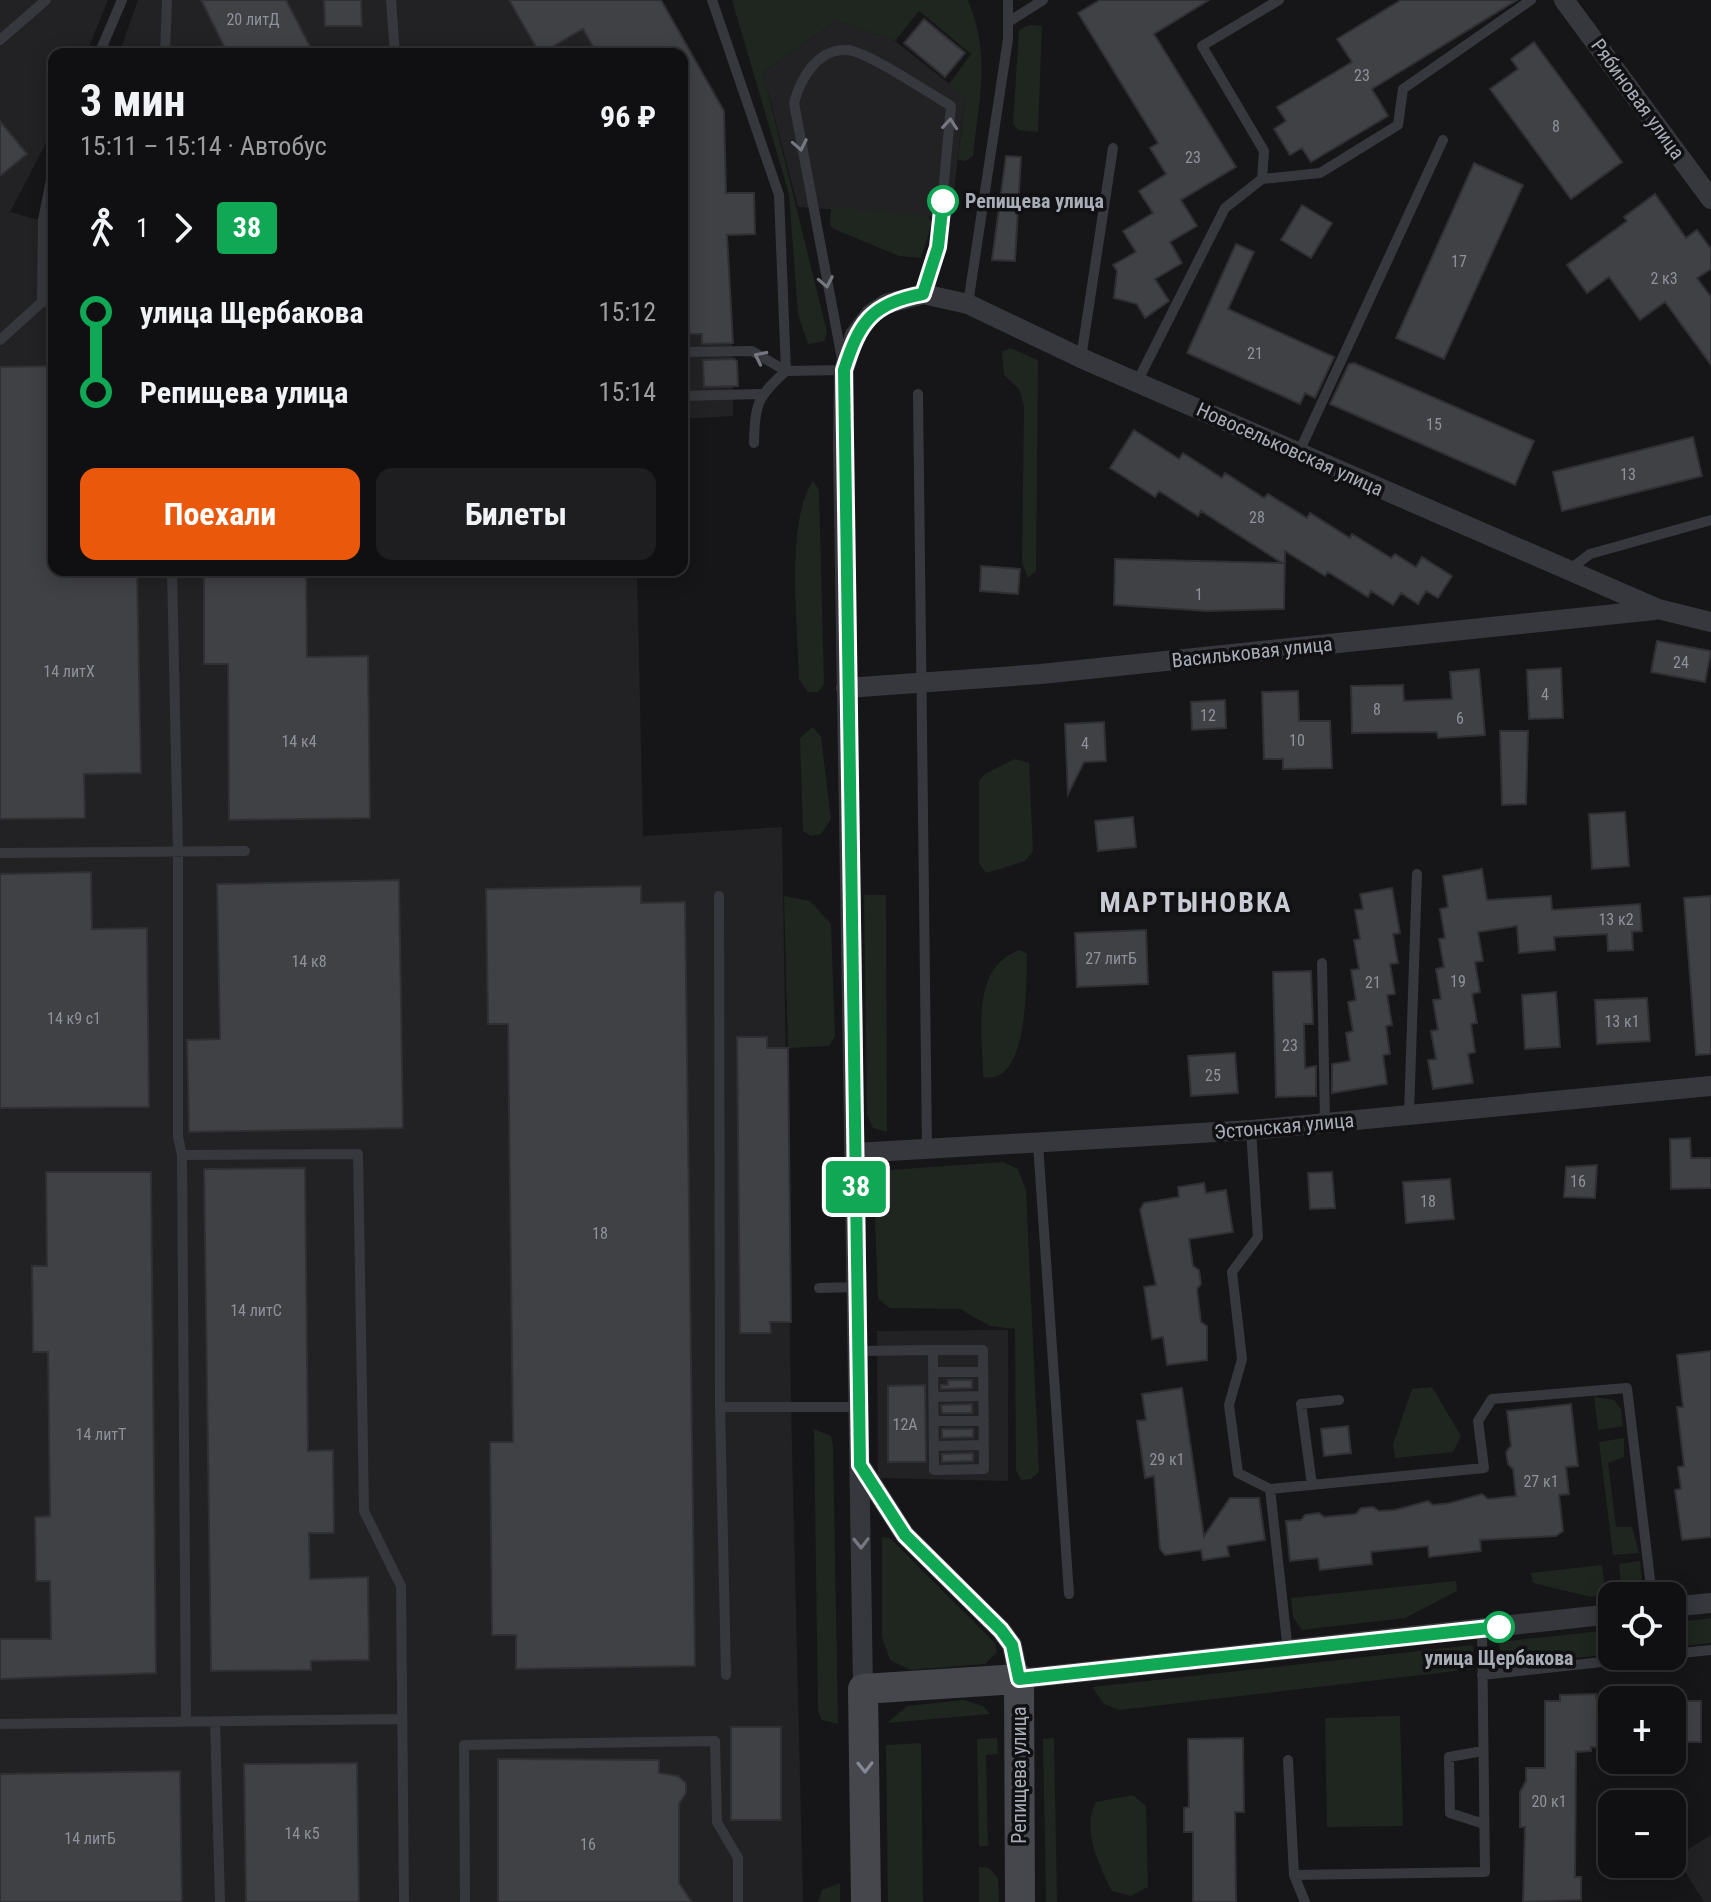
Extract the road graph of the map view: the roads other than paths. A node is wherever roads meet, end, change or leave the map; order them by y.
1 (46, 0) edge
2 (122, 0) edge
3 (167, 0) edge
4 (391, 0) edge
5 (712, 0) edge
6 (1008, 0) edge
7 (1043, 0) edge
8 (1279, 0) edge
9 (1531, 0) edge
10 (1564, 0) edge
11 (1010, 21) junction
12 (0, 40) edge
13 (102, 48) edge
14 (165, 48) edge
15 (395, 48) edge
16 (1443, 140) dead end
17 (1113, 148) dead end
18 (1262, 179) junction
19 (48, 195) edge
20 (1711, 199) edge
21 (923, 294) junction
22 (42, 302) junction
23 (48, 302) edge
24 (968, 304) junction
25 (0, 340) edge
26 (688, 352) edge
27 (1081, 358) junction
28 (844, 370) junction
29 (786, 371) junction
30 (1137, 382) junction
31 (760, 394) junction
32 (918, 394) dead end
33 (688, 396) edge
34 (754, 443) dead end
35 (1299, 452) junction
36 (1711, 520) edge
37 (1569, 570) junction
38 (172, 576) edge
39 (1658, 609) junction
40 (1711, 622) edge
41 (923, 684) junction
42 (846, 688) junction
43 (178, 851) junction
44 (245, 851) dead end
45 (0, 853) edge
46 (1417, 874) dead end
47 (719, 896) dead end
48 (1322, 963) dead end
49 (1711, 1086) edge
50 (1409, 1114) junction
51 (1325, 1123) junction
52 (1251, 1130) junction
53 (1038, 1144) junction
54 (927, 1150) junction
55 (855, 1153) junction
56 (182, 1155) junction
57 (858, 1287) junction
58 (819, 1288) dead end
59 (933, 1350) junction
60 (859, 1351) junction
61 (933, 1372) junction
62 (983, 1372) junction
63 (983, 1396) junction
64 (934, 1397) junction
65 (1339, 1400) dead end
66 (720, 1407) junction
67 (859, 1407) junction
68 (934, 1421) junction
69 (984, 1421) junction
70 (984, 1445) junction
71 (934, 1446) junction
72 (860, 1465) junction
73 (1312, 1485) junction
74 (1270, 1489) junction
75 (1650, 1582) edge
76 (1069, 1594) dead end
77 (1711, 1603) edge
78 (1686, 1606) edge
79 (1598, 1616) edge
80 (1482, 1629) junction
81 (1711, 1650) edge
82 (1288, 1651) junction
83 (1686, 1653) edge
84 (1598, 1662) edge
85 (726, 1675) dead end
86 (1482, 1675) junction
87 (1019, 1679) junction
88 (863, 1689) junction
89 (400, 1719) junction
90 (215, 1721) junction
91 (186, 1722) junction
92 (0, 1724) edge
93 (1483, 1751) junction
94 (1288, 1760) dead end
95 (1484, 1824) junction
96 (1294, 1875) junction
97 (220, 1902) edge
98 (404, 1902) edge
99 (465, 1902) edge
100 (738, 1902) edge
101 (866, 1902) edge
102 (1020, 1902) edge
103 (1305, 1902) edge

1 - 12 lane
2 - 13 lane
3 - 14 lane
4 - 15 lane
5 - 29 lane
6 - 11 lane
7 - 11 lane
8 - 18 lane
9 - 18 lane
10 - 20 street, Рябиновая улица
11 - 24 lane
16 - 35 lane
17 - 27 lane
18 - 30 lane
19 - 22 lane
21 - 24 street, Новосельковская улица
21 - 28 street, Новосельковская улица
21 -> 28 lane
22 - 23 lane
22 - 25 lane
24 - 27 street, Новосельковская улица
29 -> 26 lane
27 - 30 street, Новосельковская улица
28 - 29 lane
28 - 42 street
29 - 31 lane
30 - 35 street, Новосельковская улица
31 - 33 lane
31 - 34 lane
32 - 41 lane
35 - 37 street, Новосельковская улица
36 - 37 lane
37 - 39 street, Новосельковская улица
38 - 43 lane
39 - 40 street, Новосельковская улица
39 - 41 street, Васильковая улица
41 - 42 street, Васильковая улица
41 - 54 lane
42 - 55 street
43 - 44 lane
43 - 45 lane
43 - 56 lane
46 - 50 lane
47 - 66 lane
48 - 51 lane
49 - 50 street, Эстонская улица
50 - 51 street, Эстонская улица
51 - 52 street, Эстонская улица
52 - 53 street, Эстонская улица
52 - 74 lane
53 - 54 street, Эстонская улица
53 - 76 lane
54 - 55 street, Эстонская улица
55 - 57 street
56 - 89 lane
56 - 91 lane
57 - 58 lane
57 - 60 street
59 - 60 lane
59 - 61 lane
59 - 62 lane
60 - 67 street
61 - 62 lane
61 - 64 lane
62 - 63 lane
63 - 64 lane
63 - 69 lane
64 - 68 lane
65 - 73 lane
66 - 67 lane
66 - 85 lane
67 - 72 street
68 - 69 lane
68 - 71 lane
69 - 70 lane
70 - 71 lane
70 - 71 lane
72 - 87 street, Репищева улица
72 -> 88 street
73 - 74 lane
73 - 75 lane
74 - 82 lane
77 - 78 street
79 - 80 street
80 - 82 street
80 - 86 lane
81 - 83 lane
82 - 87 street
84 - 86 lane
86 - 93 lane
87 - 88 street
87 - 102 street, Репищева улица
88 -> 101 street
89 - 90 lane
89 - 98 lane
90 - 91 lane
90 - 97 lane
91 - 92 lane
93 - 95 lane
93 - 95 lane
94 - 96 lane
95 - 96 lane
96 - 103 lane
99 - 100 lane

